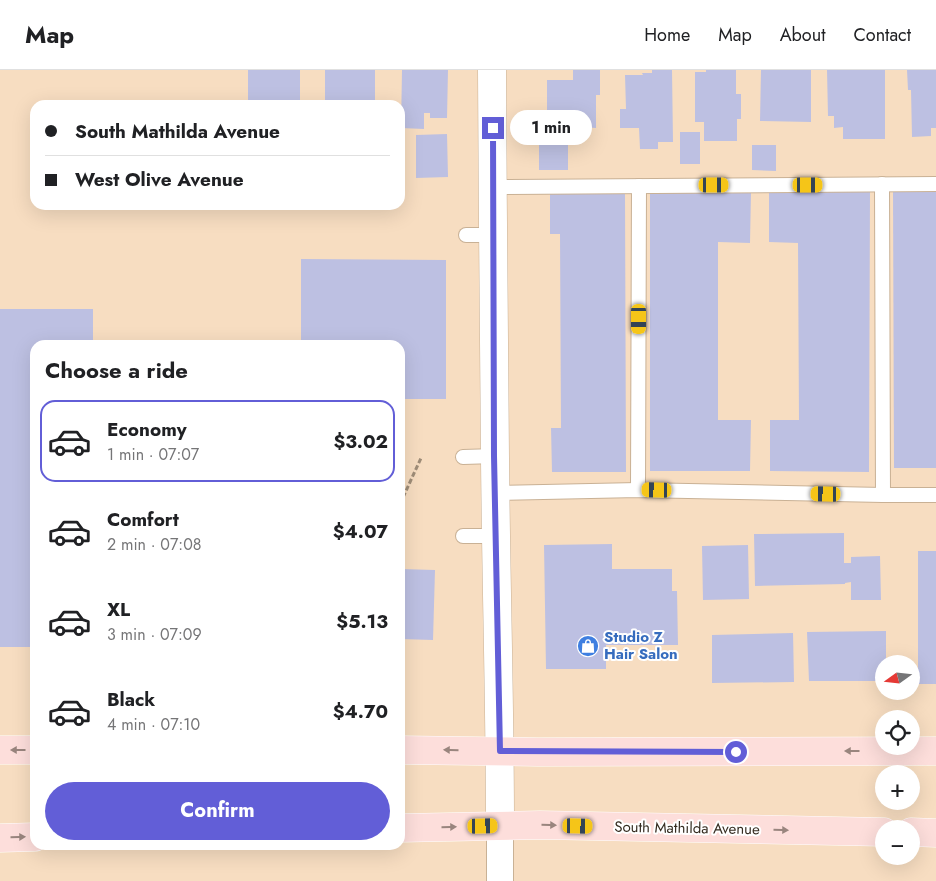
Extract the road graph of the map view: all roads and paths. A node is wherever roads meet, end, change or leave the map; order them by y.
1 (492, 70) edge
2 (882, 184) junction
3 (936, 184) edge
4 (639, 186) junction
5 (493, 187) junction
6 (466, 235) dead end
7 (493, 235) junction
8 (494, 456) junction
9 (462, 457) dead end
10 (421, 458) dead end
11 (638, 490) junction
12 (405, 493) edge
13 (495, 493) junction
14 (883, 495) junction
15 (936, 495) edge
16 (463, 536) dead end
17 (496, 536) junction
18 (0, 750) edge
19 (30, 750) edge
20 (405, 750) edge
21 (500, 751) junction
22 (936, 751) edge
23 (500, 826) junction
24 (405, 828) edge
25 (875, 832) edge
26 (920, 832) edge
27 (936, 833) edge
28 (30, 837) edge
29 (0, 838) edge
30 (500, 881) edge

1 - 5 street
2 - 3 lane
2 - 4 lane
2 - 14 lane
4 - 5 lane
4 - 11 lane
5 - 7 street
6 - 7 lane
7 - 8 street
8 - 9 lane
8 - 13 street
10 - 12 path
11 - 13 lane
11 - 14 lane
13 - 17 street
14 - 15 lane
16 - 17 lane
17 - 21 street
19 -> 18 main road
21 -> 20 main road
22 -> 21 main road
21 - 23 street
24 -> 23 main road, South Mathilda Avenue
23 -> 25 main road, South Mathilda Avenue
23 - 30 street
26 - 27 main road
29 -> 28 main road

